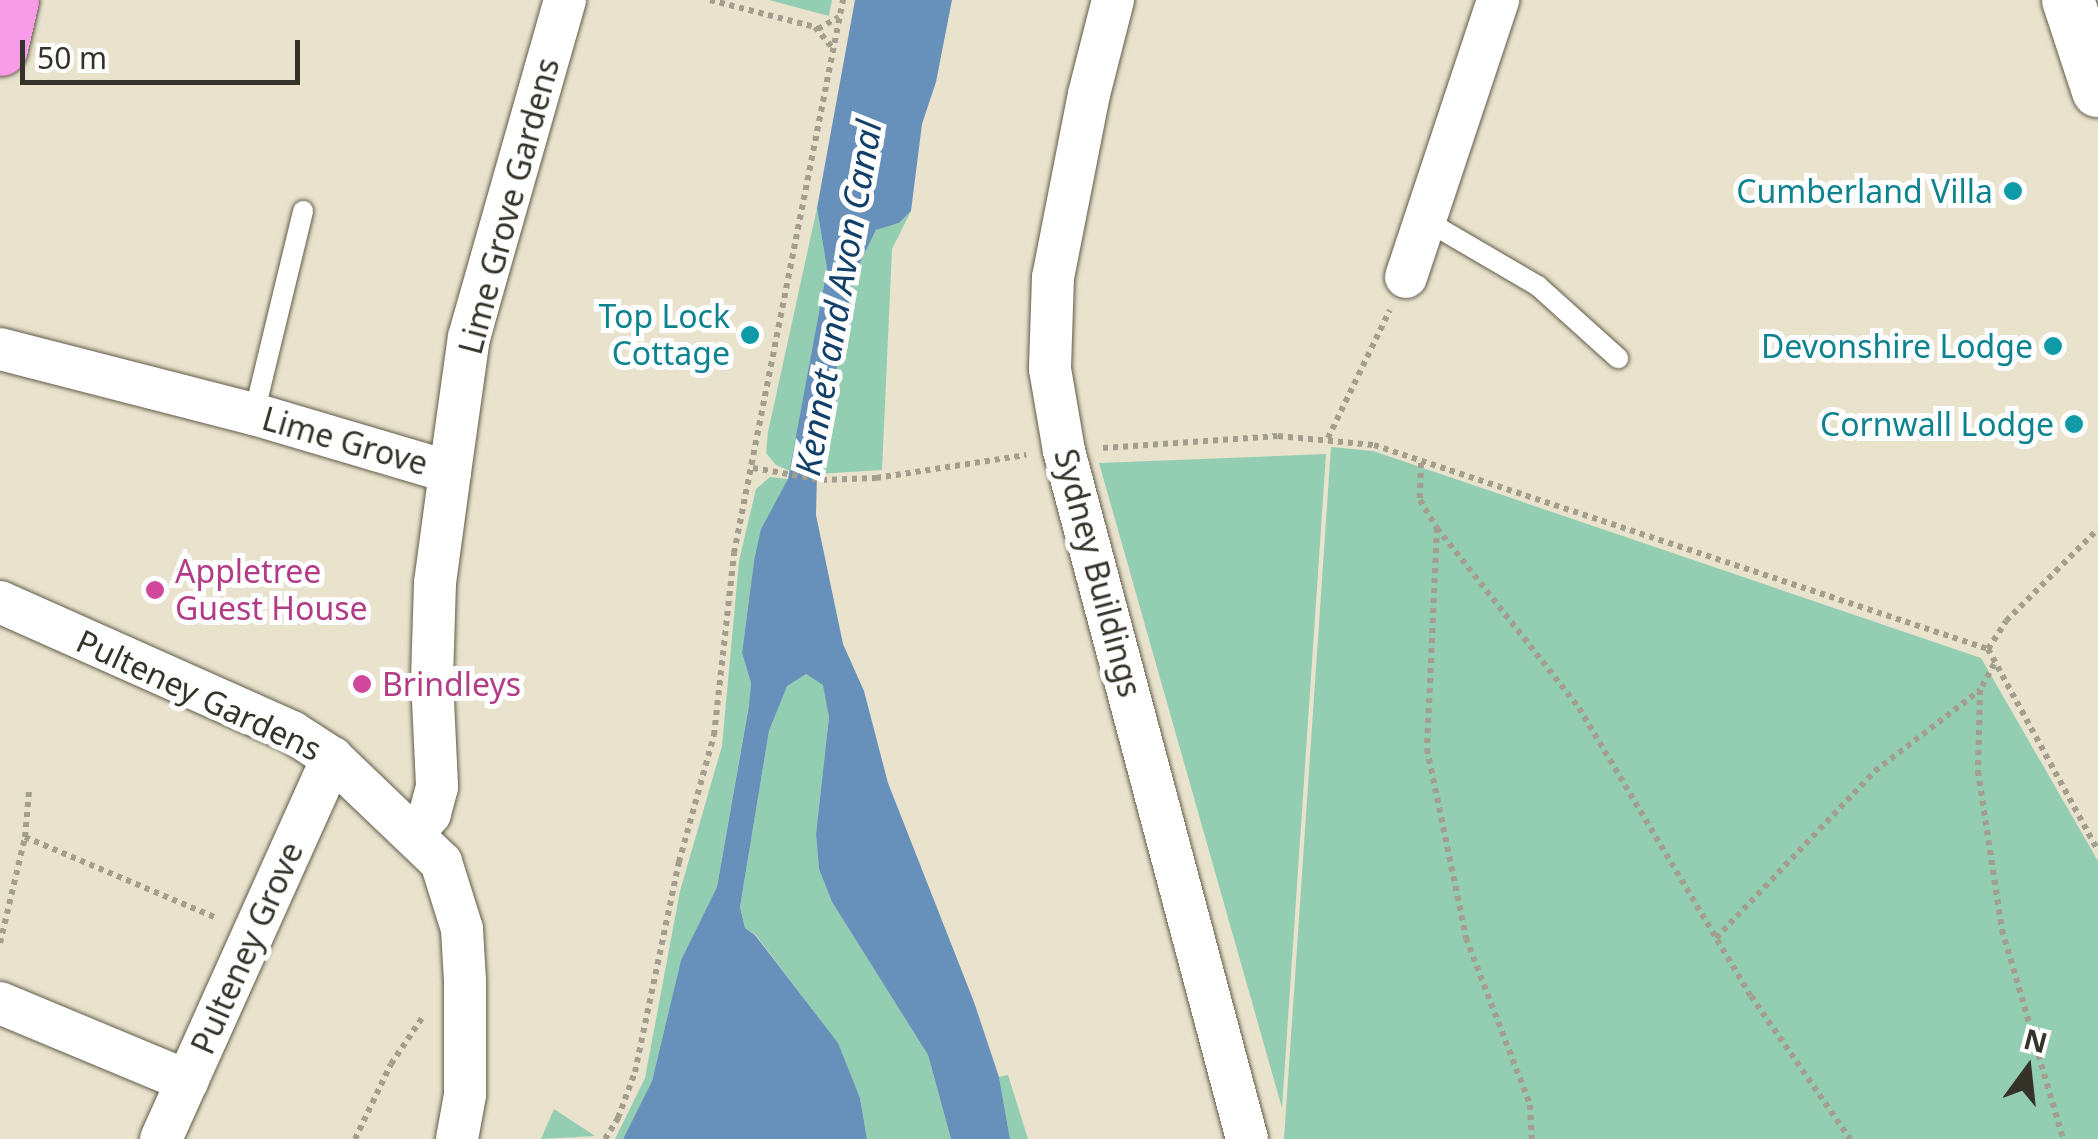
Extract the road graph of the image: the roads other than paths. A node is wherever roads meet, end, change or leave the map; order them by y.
1 (11, 0) edge
2 (565, 0) edge
3 (1113, 0) edge
4 (1498, 0) edge
5 (2068, 0) edge
6 (0, 48) edge
7 (2098, 92) edge
8 (303, 211) dead end
9 (1425, 220) junction
10 (1406, 277) road end
11 (0, 349) edge
12 (1618, 358) dead end
13 (254, 414) junction
14 (450, 472) junction
15 (0, 602) edge
16 (332, 758) junction
17 (414, 831) junction
18 (0, 1003) edge
19 (187, 1080) junction
20 (162, 1139) edge
21 (457, 1139) edge
22 (1247, 1139) edge

1 - 6 highway
2 - 14 street, Lime Grove Gardens
3 - 22 street, Sydney Buildings
4 - 9 street
5 - 7 street
8 - 13 lane
9 - 10 street
9 - 12 lane
11 - 13 street, Lime Grove
13 - 14 street, Lime Grove
14 - 17 street, Lime Grove
15 - 16 street, Pulteney Gardens
16 - 17 street, Pulteney Gardens
16 - 19 street, Pulteney Grove
17 - 21 street, Pulteney Gardens
18 - 19 street
19 - 20 street, Pulteney Grove

